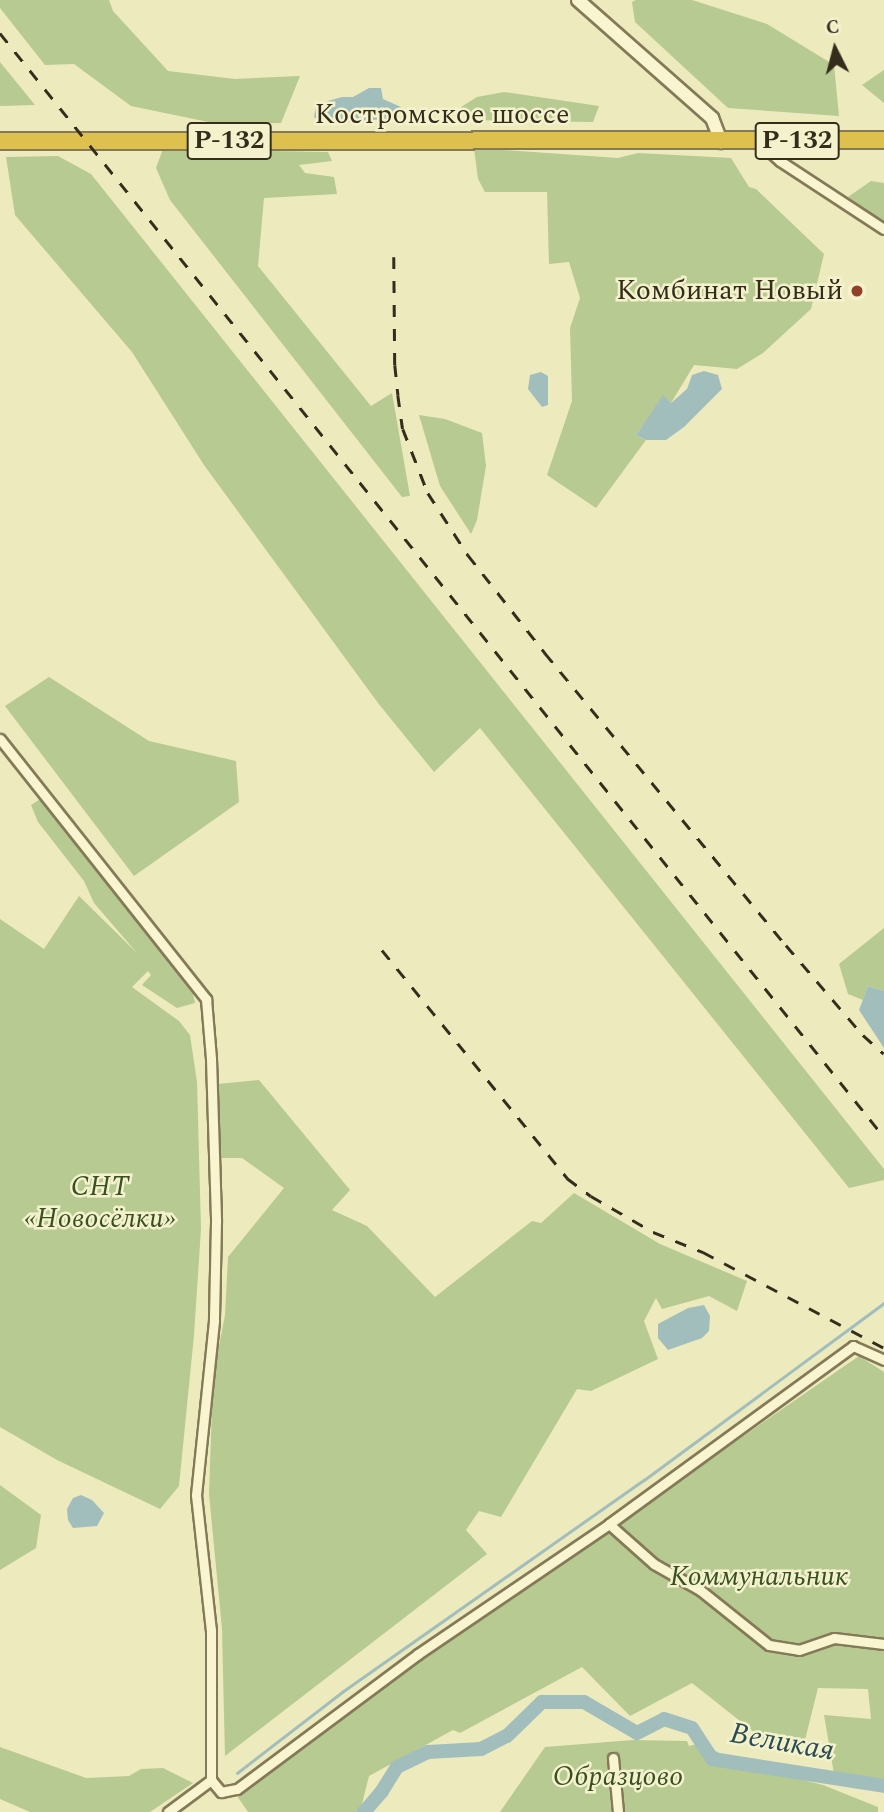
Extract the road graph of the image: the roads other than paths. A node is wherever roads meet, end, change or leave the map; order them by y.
1 (578, 0) edge
2 (884, 140) edge
3 (0, 141) edge
4 (766, 141) junction
5 (721, 142) junction
6 (884, 229) edge
7 (3, 743) edge
8 (884, 1360) edge
9 (608, 1524) junction
10 (884, 1644) edge
11 (614, 1758) dead end
12 (211, 1780) junction
13 (168, 1812) edge
14 (618, 1812) edge

1 - 5 street
2 - 4 highway, Костромское шоссе / Р-132
3 - 5 highway, Костромское шоссе / Р-132
4 - 5 highway, Костромское шоссе / Р-132
4 - 6 street
7 - 12 street
8 - 9 street
9 - 10 street
9 - 12 street
11 - 14 street
12 - 13 street

